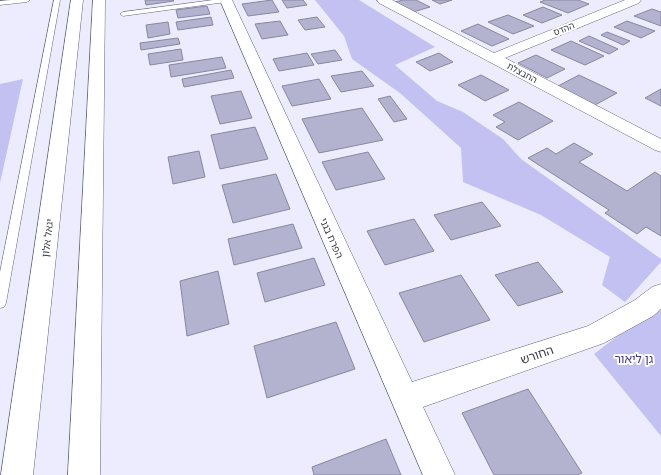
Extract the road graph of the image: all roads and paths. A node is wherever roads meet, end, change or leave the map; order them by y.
1 (27, 0) edge
2 (57, 0) edge
3 (77, 0) edge
4 (99, 0) edge
5 (226, 0) edge
6 (383, 0) edge
7 (635, 0) edge
8 (0, 3) edge
9 (123, 14) dead end
10 (493, 58) junction
11 (661, 146) edge
12 (661, 294) edge
13 (0, 303) edge
14 (404, 399) junction
15 (17, 475) edge
16 (84, 475) edge
17 (439, 475) edge

1 - 8 lane
2 - 13 lane
3 - 15 street, יגאל אלון
4 - 16 street
5 - 9 lane
5 - 14 street, הפרח בגני
6 - 10 street, החבצלת
7 - 10 street, ההדס
10 - 11 street, החבצלת
12 - 14 street, החורש
14 - 17 street, הפרח בגני

